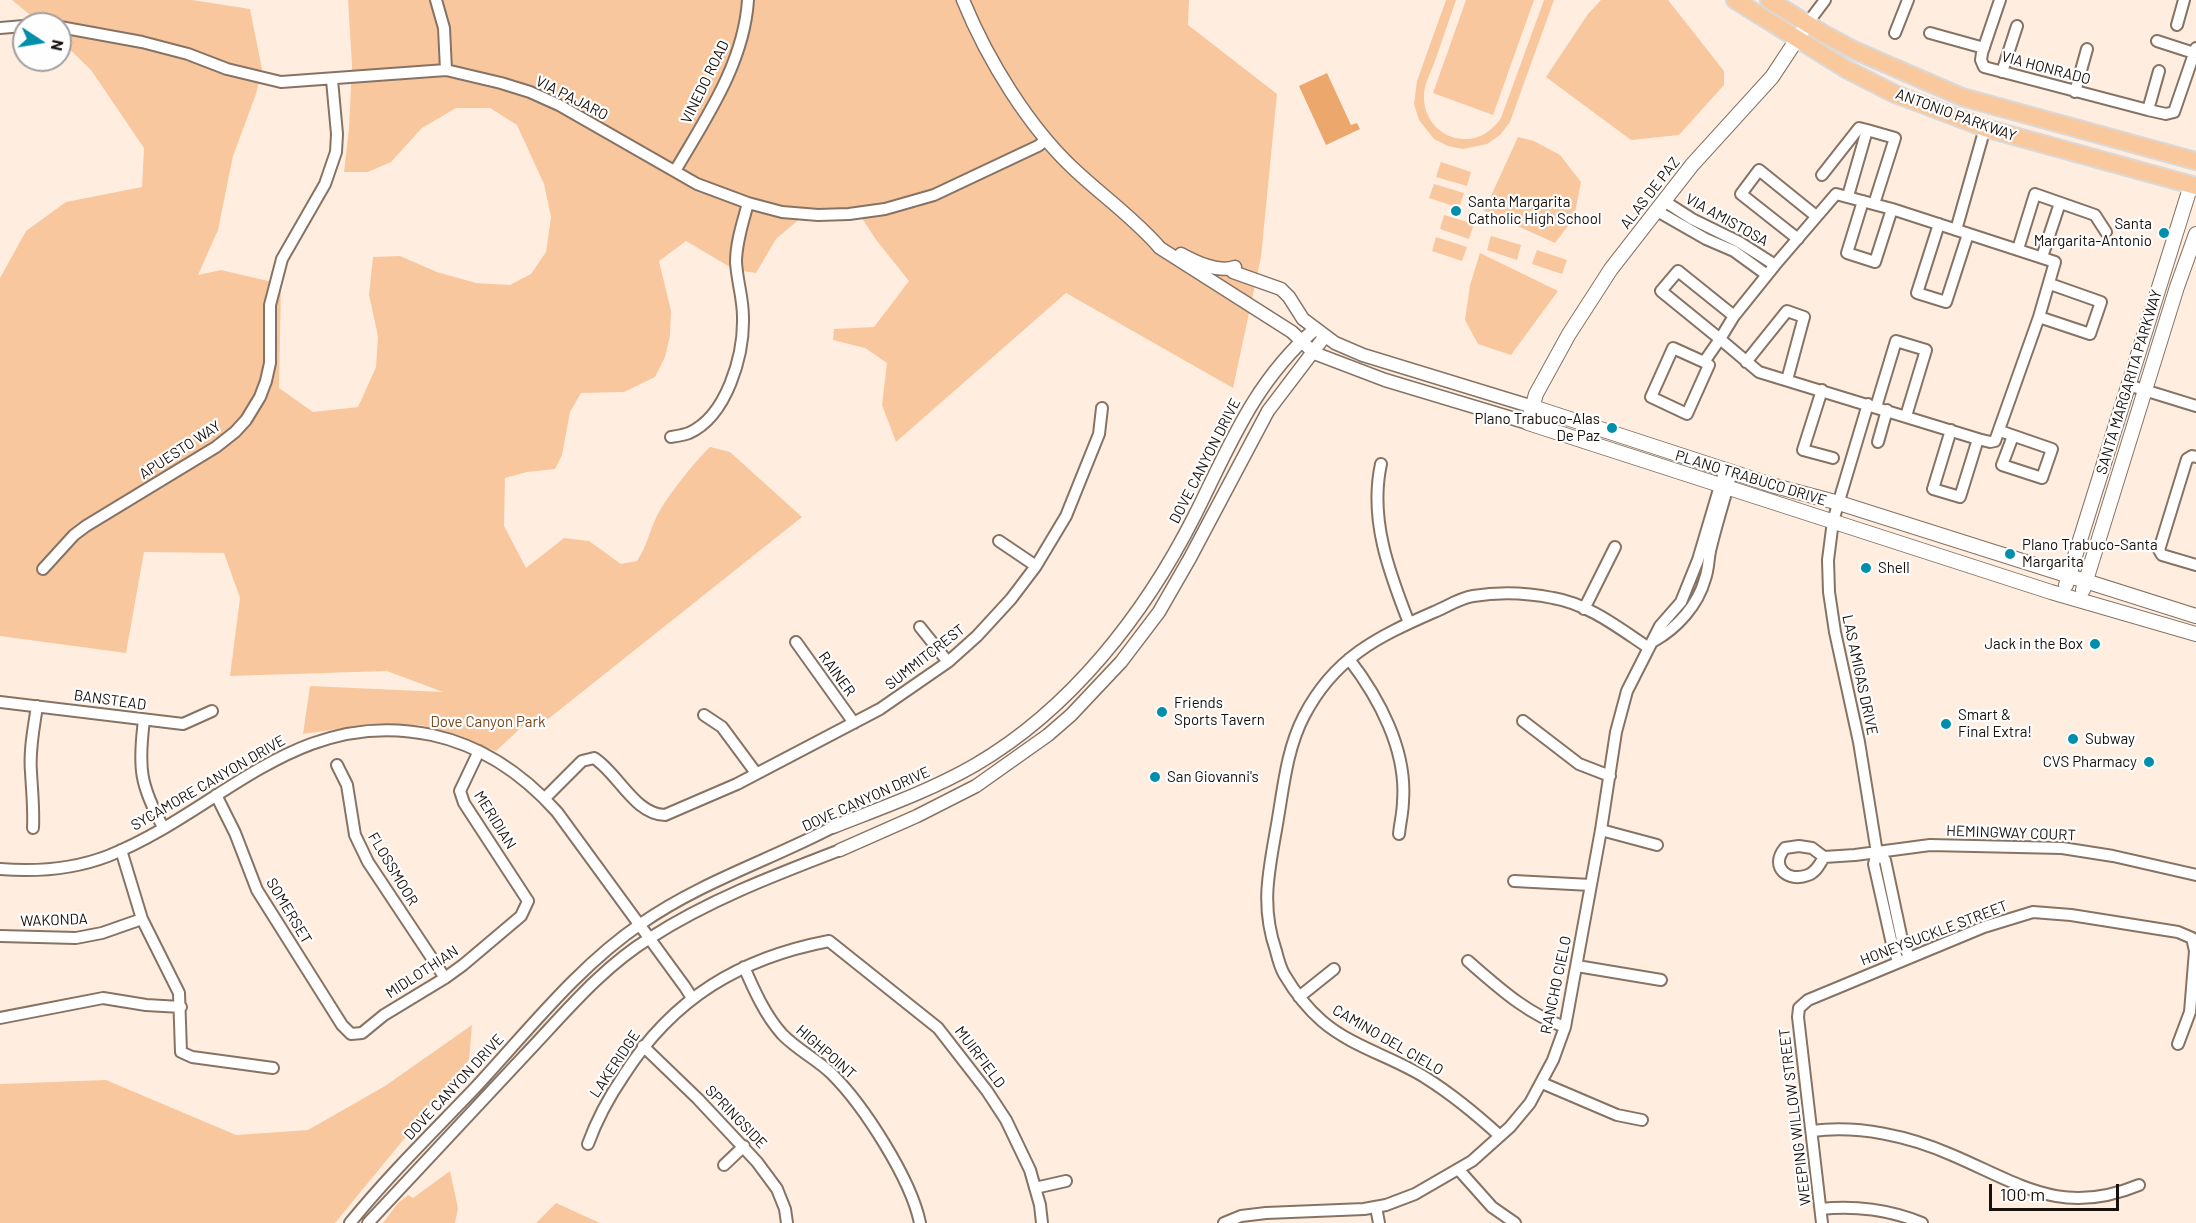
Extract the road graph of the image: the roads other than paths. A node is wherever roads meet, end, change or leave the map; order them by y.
1 (436, 0) edge
2 (748, 0) edge
3 (963, 0) edge
4 (1734, 0) edge
5 (1769, 0) edge
6 (1825, 0) edge
7 (1908, 0) edge
8 (2000, 0) edge
9 (2184, 0) edge
10 (1807, 24) junction
11 (2177, 25) dead end
12 (2017, 27) dead end
13 (72, 29) edge
14 (1894, 33) dead end
15 (1930, 33) dead end
16 (1798, 40) junction
17 (2157, 41) dead end
18 (1984, 48) junction
19 (2086, 49) dead end
20 (2195, 50) edge
21 (446, 70) junction
22 (2159, 71) dead end
23 (2002, 72) junction
24 (332, 80) junction
25 (2075, 92) junction
26 (2148, 110) junction
27 (1985, 128) junction
28 (1867, 130) junction
29 (1046, 140) junction
30 (2196, 161) edge
31 (675, 171) junction
32 (1822, 175) dead end
33 (2194, 180) edge
34 (1848, 196) junction
35 (1869, 202) junction
36 (748, 203) junction
37 (2060, 203) junction
38 (1660, 206) junction
39 (1892, 209) junction
40 (1816, 216) junction
41 (1939, 224) junction
42 (1145, 230) junction
43 (1956, 230) junction
44 (2106, 232) dead end
45 (1968, 234) junction
46 (2196, 234) edge
47 (1798, 239) junction
48 (2018, 249) junction
49 (2042, 257) junction
50 (1775, 266) junction
51 (1767, 275) junction
52 (2050, 284) junction
53 (1734, 316) junction
54 (2039, 316) junction
55 (1320, 333) junction
56 (1720, 339) junction
57 (1301, 341) junction
58 (1314, 353) junction
59 (1704, 362) junction
60 (1746, 362) junction
61 (1787, 380) junction
62 (2128, 385) junction
63 (1822, 390) junction
64 (2145, 390) junction
65 (2196, 406) edge
66 (1533, 407) junction
67 (1877, 407) junction
68 (1102, 408) dead end
69 (1906, 416) junction
70 (1528, 423) junction
71 (1951, 430) junction
72 (2000, 431) junction
73 (2013, 436) junction
74 (671, 437) dead end
75 (1978, 438) junction
76 (1878, 442) dead end
77 (1833, 458) dead end
78 (2191, 458) edge
79 (1381, 464) dead end
80 (1728, 471) junction
81 (1723, 488) junction
82 (1839, 503) junction
83 (1833, 521) junction
84 (999, 542) dead end
85 (1614, 548) dead end
86 (2196, 565) edge
87 (1036, 566) junction
88 (43, 569) dead end
89 (1693, 576) junction
90 (2068, 576) junction
91 (1705, 581) junction
92 (2086, 582) junction
93 (2062, 595) junction
94 (2080, 600) junction
95 (1687, 604) junction
96 (1584, 609) junction
97 (2196, 616) edge
98 (1409, 623) junction
99 (920, 627) dead end
100 (2196, 634) edge
101 (796, 642) dead end
102 (1651, 645) junction
103 (1349, 659) junction
104 (948, 662) junction
105 (0, 702) edge
106 (38, 706) junction
107 (212, 711) dead end
108 (704, 715) dead end
109 (144, 720) junction
110 (1523, 721) dead end
111 (854, 723) junction
112 (479, 751) junction
113 (337, 765) dead end
114 (756, 773) junction
115 (1610, 776) junction
116 (216, 795) junction
117 (545, 798) junction
118 (163, 826) junction
119 (833, 827) joint
120 (33, 828) dead end
121 (1601, 830) junction
122 (1399, 834) dead end
123 (801, 844) junction
124 (1657, 845) dead end
125 (121, 850) junction
126 (840, 850) joint
127 (1877, 853) junction
128 (1824, 857) dead end
129 (808, 863) junction
130 (0, 869) edge
131 (2196, 875) edge
132 (1514, 881) dead end
133 (1591, 885) junction
134 (528, 901) joint
135 (142, 919) junction
136 (639, 924) junction
137 (0, 936) edge
138 (649, 938) junction
139 (840, 947) joint
140 (1903, 959) junction
141 (1468, 961) dead end
142 (1577, 966) junction
143 (744, 967) junction
144 (1334, 969) dead end
145 (445, 978) junction
146 (1661, 980) dead end
147 (1299, 997) junction
148 (692, 998) junction
149 (181, 1006) junction
150 (1799, 1008) joint
151 (0, 1017) edge
152 (1565, 1027) junction
153 (351, 1034) joint
154 (2178, 1044) dead end
155 (643, 1046) junction
156 (273, 1068) dead end
157 (1542, 1083) junction
158 (1642, 1120) dead end
159 (1812, 1131) junction
160 (1500, 1136) junction
161 (588, 1144) dead end
162 (744, 1146) junction
163 (724, 1165) dead end
164 (1459, 1170) junction
165 (1066, 1181) dead end
166 (2139, 1185) dead end
167 (1035, 1188) junction
168 (1376, 1207) junction
169 (1821, 1209) junction
170 (350, 1223) edge
171 (368, 1223) edge
172 (787, 1223) edge
173 (920, 1223) edge
174 (1042, 1223) edge
175 (1224, 1223) edge
176 (1379, 1223) edge
177 (1515, 1223) edge
178 (1822, 1223) edge
179 (1922, 1223) edge

1 - 21 street
2 - 31 street, VINEDO ROAD
3 - 29 street
4 - 16 main road, ANTONIO PARKWAY
5 - 10 main road, ANTONIO PARKWAY
6 - 10 street, ALAS DE PAZ
7 - 14 street
8 - 18 street
9 - 11 street
10 - 16 main road, ALAS DE PAZ
10 - 30 main road, ANTONIO PARKWAY
12 - 23 street
13 - 24 street, VIA PAJARO
15 - 18 street, VIA HONRADO
16 - 27 main road, ANTONIO PARKWAY
16 - 38 main road, ALAS DE PAZ
17 - 20 street
18 - 23 street, VIA HONRADO
19 - 25 street
20 - 26 street, VIA HONRADO
21 - 24 street, VIA PAJARO
21 - 31 street, VIA PAJARO
22 - 26 street
23 - 25 street, VIA HONRADO
24 - 88 street, APUESTO WAY
25 - 26 street, VIA HONRADO
27 - 33 main road, ANTONIO PARKWAY
27 - 43 street
28 - 32 street
28 - 34 street
28 - 35 street
29 - 36 street, VIA PAJARO
29 - 42 street
31 - 36 street, VIA PAJARO
33 - 62 main road, SANTA MARGARITA PARKWAY
34 - 35 street
34 - 40 street, VIA AMISTOSA
35 - 39 street
35 - 39 street
36 - 74 street
37 - 44 street
37 - 48 street
37 - 49 street
38 - 50 street, VIA AMISTOSA
38 - 51 street, VIA AMISTOSA
38 - 66 main road, ALAS DE PAZ
39 - 41 street
40 - 47 street, VIA AMISTOSA
40 - 47 street, VIA AMISTOSA
41 - 43 street
41 - 45 street
42 - 55 street
42 - 57 street, PLANO TRABUCO DRIVE
43 - 45 street
45 - 48 street
46 - 64 main road, SANTA MARGARITA PARKWAY
47 - 50 street, VIA AMISTOSA
48 - 49 street
49 - 52 street
50 - 51 street, VIA AMISTOSA
51 - 53 street, VIA AMISTOSA
52 - 54 street
52 - 54 street
53 - 56 street, VIA AMISTOSA
53 - 56 street
54 - 72 street
55 - 57 street, DOVE CANYON DRIVE
55 - 58 street, DOVE CANYON DRIVE
55 - 66 street, PLANO TRABUCO DRIVE
56 - 59 street, VIA AMISTOSA
56 - 60 street
57 - 58 street, PLANO TRABUCO DRIVE
57 - 119 street, DOVE CANYON DRIVE
58 - 70 street, PLANO TRABUCO DRIVE
58 - 126 street, DOVE CANYON DRIVE
59 - 59 street, VIA AMISTOSA
60 - 61 street
60 - 61 street
61 - 63 street
62 - 64 street
62 - 90 main road, SANTA MARGARITA PARKWAY
63 - 67 street
63 - 77 street
64 - 65 street
64 - 92 main road, SANTA MARGARITA PARKWAY
66 - 70 main road, ALAS DE PAZ
66 - 80 main road, PLANO TRABUCO DRIVE
67 - 69 street
67 - 69 street
67 - 76 street
67 - 82 street, LAS AMIGAS DRIVE
68 - 87 street, SUMMITCREST
69 - 71 street
70 - 81 main road, PLANO TRABUCO DRIVE
71 - 75 street
71 - 75 street
72 - 73 street
72 - 75 street
73 - 73 street
78 - 86 street
79 - 98 street
80 - 81 street, RANCHO CIELO
80 - 82 main road, PLANO TRABUCO DRIVE
81 - 83 main road, PLANO TRABUCO DRIVE
81 - 89 street, RANCHO CIELO
81 - 91 street, RANCHO CIELO
82 - 83 street, LAS AMIGAS DRIVE
82 - 90 main road, PLANO TRABUCO DRIVE
83 - 93 main road, PLANO TRABUCO DRIVE
83 - 127 street, LAS AMIGAS DRIVE
84 - 87 street
85 - 96 street
87 - 104 street, SUMMITCREST
89 - 91 street
89 - 95 street, RANCHO CIELO
90 - 92 main road, PLANO TRABUCO DRIVE
90 - 93 main road, SANTA MARGARITA PARKWAY
91 - 95 street, RANCHO CIELO
92 - 94 main road, SANTA MARGARITA PARKWAY
92 - 97 main road, PLANO TRABUCO DRIVE
93 - 94 main road, PLANO TRABUCO DRIVE
94 - 100 main road, PLANO TRABUCO DRIVE
95 - 102 street, RANCHO CIELO
96 - 98 street, CAMINO DEL CIELO
96 - 102 street, CAMINO DEL CIELO
98 - 103 street, CAMINO DEL CIELO
99 - 104 street
101 - 111 street, RAINER
102 - 115 street, RANCHO CIELO
103 - 122 street
103 - 147 street, CAMINO DEL CIELO
104 - 111 street, SUMMITCREST
105 - 106 street, BANSTEAD
106 - 109 street, BANSTEAD
106 - 120 street
107 - 109 street, BANSTEAD
108 - 114 street
109 - 118 street
110 - 115 street
111 - 114 street, SUMMITCREST
112 - 116 street, SYCAMORE CANYON DRIVE
112 - 117 street, SYCAMORE CANYON DRIVE
112 - 134 street, MERIDIAN
113 - 145 street, FLOSSMOOR
114 - 117 street, SUMMITCREST
115 - 121 street, RANCHO CIELO
116 - 118 street, SYCAMORE CANYON DRIVE
116 - 153 street, SOMERSET
117 - 136 street, SYCAMORE CANYON DRIVE
118 - 125 street, SYCAMORE CANYON DRIVE
119 - 123 street, DOVE CANYON DRIVE
121 - 124 street
121 - 133 street, RANCHO CIELO
123 - 129 street
123 - 136 street, DOVE CANYON DRIVE
125 - 130 street, SYCAMORE CANYON DRIVE
125 - 135 street
126 - 129 street, DOVE CANYON DRIVE
127 - 128 street, HEMINGWAY COURT
127 - 131 street, HEMINGWAY COURT
127 - 140 street, LAS AMIGAS DRIVE
129 - 138 street, DOVE CANYON DRIVE
132 - 133 street
133 - 142 street, RANCHO CIELO
134 - 145 street, MIDLOTHIAN
135 - 137 street, WAKONDA
135 - 149 street
136 - 138 street, SYCAMORE CANYON DRIVE
136 - 170 street, DOVE CANYON DRIVE
138 - 148 street, SYCAMORE CANYON DRIVE
138 - 171 street, DOVE CANYON DRIVE
139 - 143 street, LAKERIDGE
139 - 167 street, MUIRFIELD
140 - 150 street, HONEYSUCKLE STREET
140 - 154 street, HONEYSUCKLE STREET
141 - 152 street
142 - 146 street
142 - 152 street, RANCHO CIELO
143 - 148 street, LAKERIDGE
143 - 173 street, HIGHPOINT
144 - 147 street
145 - 153 street, MIDLOTHIAN
147 - 160 street, CAMINO DEL CIELO
148 - 155 street, LAKERIDGE
149 - 151 street
149 - 156 street
150 - 159 street, WEEPING WILLOW STREET
152 - 157 street, RANCHO CIELO
155 - 161 street, LAKERIDGE
155 - 162 street, SPRINGSIDE
157 - 158 street
157 - 160 street, RANCHO CIELO
159 - 166 street
159 - 169 street, WEEPING WILLOW STREET
160 - 164 street, RANCHO CIELO
162 - 163 street
162 - 172 street, SPRINGSIDE
164 - 168 street, RANCHO CIELO
164 - 177 street
165 - 167 street
167 - 174 street, MUIRFIELD
168 - 175 street, RANCHO CIELO
168 - 176 street
169 - 178 street, WEEPING WILLOW STREET
169 - 179 street

